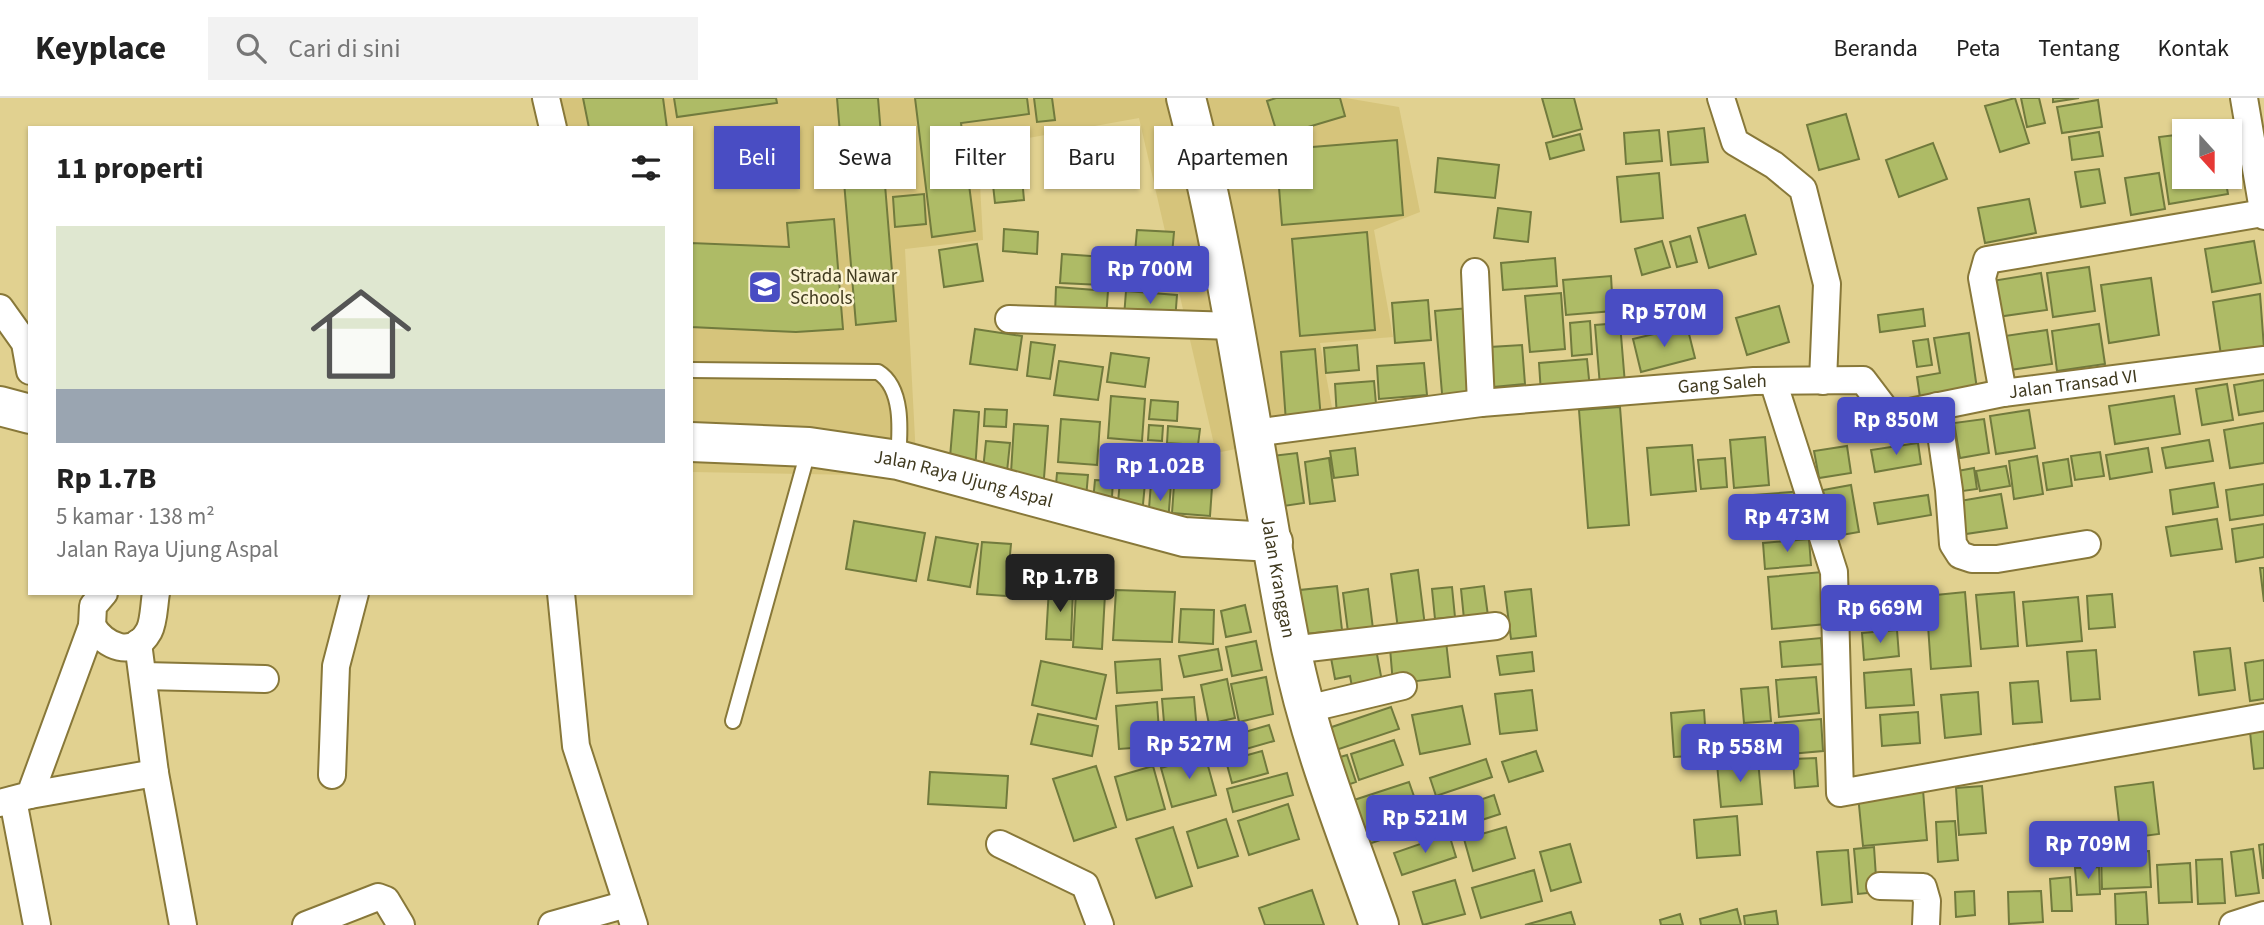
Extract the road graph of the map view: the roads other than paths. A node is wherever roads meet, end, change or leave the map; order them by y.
1 (546, 98) edge
2 (1721, 98) edge
3 (2244, 98) edge
4 (1193, 100) edge
5 (553, 126) edge
6 (2264, 215) edge
7 (1475, 272) dead end
8 (0, 308) edge
9 (1009, 319) dead end
10 (1235, 326) junction
11 (28, 357) edge
12 (2264, 360) edge
13 (693, 370) edge
14 (1822, 380) junction
15 (1773, 382) junction
16 (2003, 393) junction
17 (1481, 403) junction
18 (0, 406) edge
19 (1937, 406) junction
20 (28, 413) edge
21 (1253, 433) junction
22 (693, 442) edge
23 (809, 447) junction
24 (898, 460) junction
25 (1273, 542) junction
26 (2087, 544) dead end
27 (102, 595) edge
28 (354, 595) edge
29 (561, 595) edge
30 (149, 600) edge
31 (92, 626) junction
32 (1496, 626) dead end
33 (138, 643) junction
34 (1292, 650) junction
35 (144, 677) junction
36 (265, 679) dead end
37 (1403, 686) dead end
38 (1307, 709) junction
39 (2264, 717) edge
40 (733, 721) dead end
41 (155, 773) junction
42 (332, 775) dead end
43 (14, 799) edge
44 (1000, 844) dead end
45 (1880, 886) dead end
46 (631, 915) edge
47 (2264, 915) edge
48 (37, 925) edge
49 (183, 925) edge
50 (306, 925) edge
51 (401, 925) edge
52 (552, 925) edge
53 (1100, 925) edge
54 (1379, 925) edge
55 (1926, 925) edge
56 (2233, 925) edge

1 - 5 street
2 - 14 street
3 - 6 street
4 - 10 main road, Jalan Kranggan
6 - 16 street
7 - 17 street
8 - 11 street
9 - 10 street
10 - 21 main road, Jalan Kranggan
12 - 16 street, Jalan Transad VI
13 - 24 lane
14 - 15 street, Jalan Transad VI
14 - 19 street, Jalan Transad VI
15 - 17 street, Gang Saleh
15 - 39 street, Gang Saleh
16 - 19 street, Jalan Transad VI
17 - 21 street, Gang Saleh
18 - 20 main road
19 - 26 street
21 - 25 main road, Jalan Kranggan
22 - 23 main road, Jalan Raya Ujung Aspal
23 - 24 main road, Jalan Raya Ujung Aspal
23 - 40 lane
24 - 25 main road, Jalan Raya Ujung Aspal
25 - 34 main road, Jalan Kranggan
27 - 31 street
28 - 42 street
29 - 46 street
30 - 33 street
31 - 33 street
31 - 43 street
32 - 34 street
33 - 35 street
34 - 38 main road, Jalan Kranggan
35 - 36 street
35 - 41 street
37 - 38 street
38 - 54 main road, Jalan Kranggan
41 - 43 street
41 - 49 street
43 - 48 street
44 - 53 street
45 - 55 street
46 - 52 street
47 - 56 street
50 - 51 street

